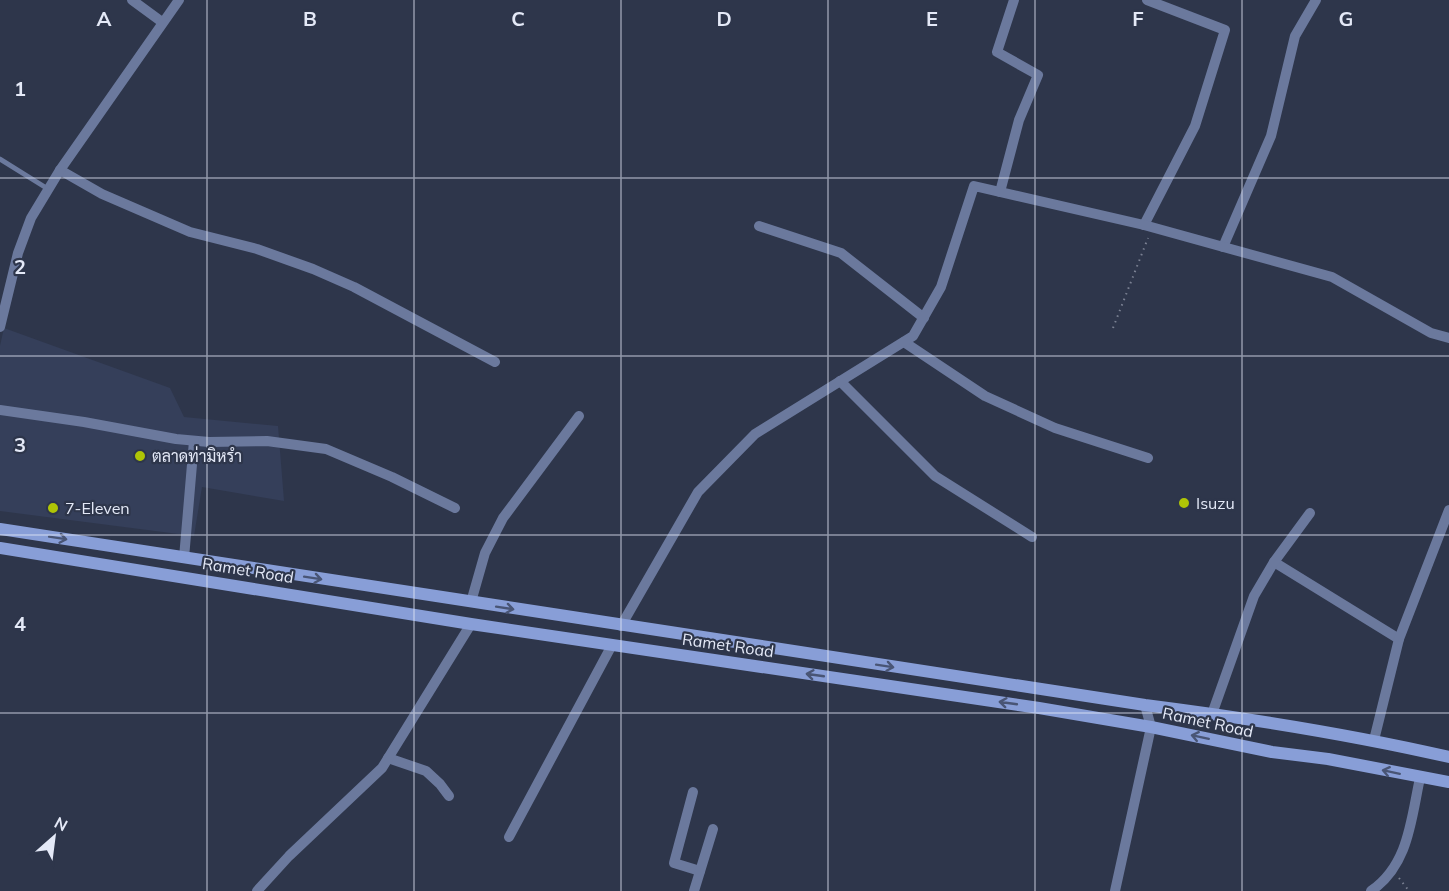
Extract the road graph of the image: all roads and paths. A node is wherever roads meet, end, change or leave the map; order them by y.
1 (132, 0) edge
2 (179, 0) edge
3 (1014, 0) edge
4 (1147, 0) edge
5 (1316, 0) edge
6 (162, 22) junction
7 (0, 159) edge
8 (60, 170) junction
9 (48, 189) junction
10 (1000, 192) junction
11 (759, 226) dead end
12 (1148, 226) junction
13 (1223, 247) junction
14 (924, 318) junction
15 (0, 327) edge
16 (1113, 328) dead end
17 (1449, 338) edge
18 (904, 342) junction
19 (495, 362) dead end
20 (840, 381) junction
21 (0, 410) edge
22 (579, 416) dead end
23 (194, 441) junction
24 (1149, 458) dead end
25 (455, 508) dead end
26 (1449, 510) edge
27 (1310, 513) dead end
28 (0, 529) edge
29 (1032, 537) dead end
30 (0, 548) edge
31 (184, 558) junction
32 (1274, 562) junction
33 (471, 602) junction
34 (471, 624) junction
35 (621, 626) junction
36 (1399, 639) junction
37 (612, 645) junction
38 (1145, 705) junction
39 (1212, 714) junction
40 (1151, 727) junction
41 (1374, 740) junction
42 (1449, 757) edge
43 (388, 758) junction
44 (1420, 778) junction
45 (1449, 782) edge
46 (693, 792) dead end
47 (449, 796) dead end
48 (713, 829) dead end
49 (509, 837) dead end
50 (700, 870) junction
51 (1393, 871) junction
52 (257, 891) edge
53 (694, 891) edge
54 (1115, 891) edge
55 (1371, 891) edge
56 (1409, 891) edge

1 - 6 street
2 - 6 street
3 - 10 street
4 - 12 street
5 - 13 street
6 - 8 street
7 - 9 lane
8 - 9 street
8 - 19 street
9 - 15 street
10 - 12 street
10 - 14 street
11 - 14 street
12 - 13 street
12 - 16 path
13 - 17 street
14 - 18 street
18 - 20 street
18 - 24 street
20 - 29 street
20 - 35 street
21 - 23 street
22 - 33 street
23 - 25 street
23 - 31 street
26 - 36 street
27 - 32 street
28 -> 31 main road, Ramet Road
30 - 34 main road, Ramet Road
31 -> 33 main road, Ramet Road
32 - 36 street
32 - 39 street
33 -> 35 main road, Ramet Road
34 - 37 main road, Ramet Road
34 - 43 street
35 -> 38 main road, Ramet Road
36 - 41 street
40 -> 37 main road, Ramet Road
37 - 49 street
38 - 39 main road, Ramet Road
38 - 40 street
39 - 41 main road, Ramet Road
44 -> 40 main road, Ramet Road
40 - 54 street
41 - 42 main road, Ramet Road
43 - 47 street
43 - 52 street
44 - 45 main road, Ramet Road
44 - 51 street
46 - 50 street
48 - 50 street
50 - 53 street
51 - 55 street
51 - 56 path

